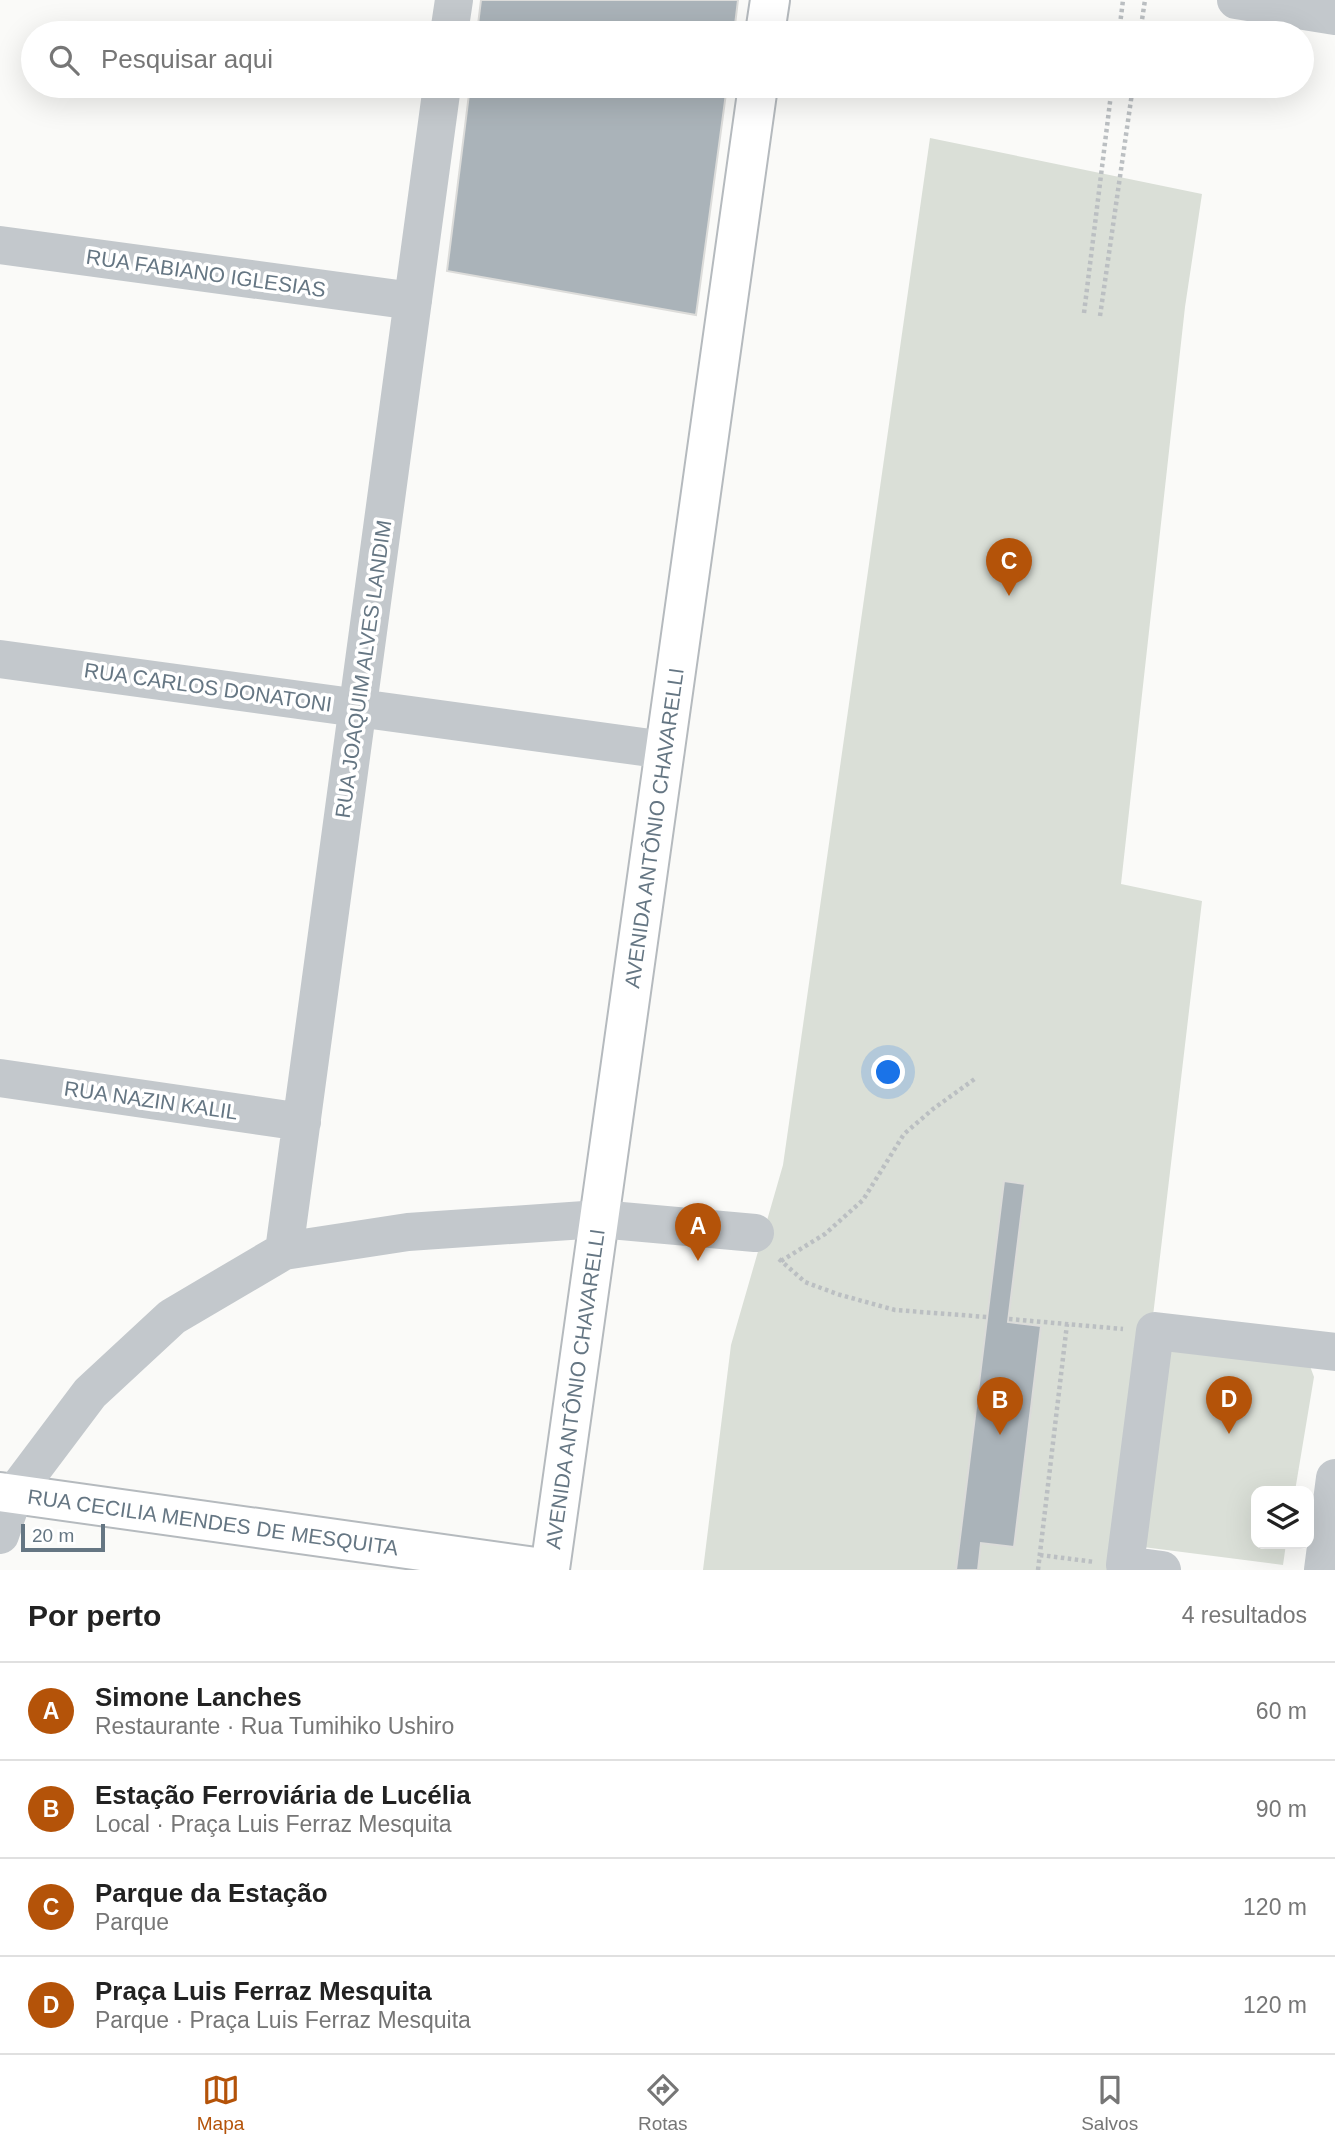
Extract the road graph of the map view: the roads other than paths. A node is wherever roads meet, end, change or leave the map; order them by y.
1 (454, 0) edge
2 (770, 0) edge
3 (1250, 1) edge
4 (1335, 16) edge
5 (451, 21) edge
6 (767, 21) edge
7 (440, 98) edge
8 (756, 98) edge
9 (0, 245) edge
10 (413, 301) junction
11 (0, 659) edge
12 (358, 708) junction
13 (665, 750) junction
14 (0, 1078) edge
15 (302, 1122) junction
16 (599, 1219) junction
17 (754, 1233) road end
18 (284, 1251) junction
19 (1335, 1352) edge
20 (1335, 1478) edge
21 (7, 1493) edge
22 (0, 1535) edge
23 (550, 1569) edge
24 (1162, 1570) edge
25 (1322, 1570) edge

1 - 5 street
2 - 6 main road
3 - 4 street
7 - 10 street, RUA JOAQUIM ALVES LANDIM
8 - 13 main road, AVENIDA ANTÔNIO CHAVARELLI
9 - 10 street, RUA FABIANO IGLESIAS
10 - 12 street, RUA JOAQUIM ALVES LANDIM
11 - 12 street, RUA CARLOS DONATONI
12 - 13 street, RUA CARLOS DONATONI
12 - 15 street, RUA JOAQUIM ALVES LANDIM
13 - 16 main road, AVENIDA ANTÔNIO CHAVARELLI
14 - 15 street, RUA NAZIN KALIL
15 - 18 street, RUA JOAQUIM ALVES LANDIM
16 - 17 street
16 - 18 street
16 - 23 main road, AVENIDA ANTÔNIO CHAVARELLI
18 - 21 street
19 - 24 street
20 - 25 street
21 - 22 street
21 - 23 main road, RUA CECILIA MENDES DE MESQUITA

